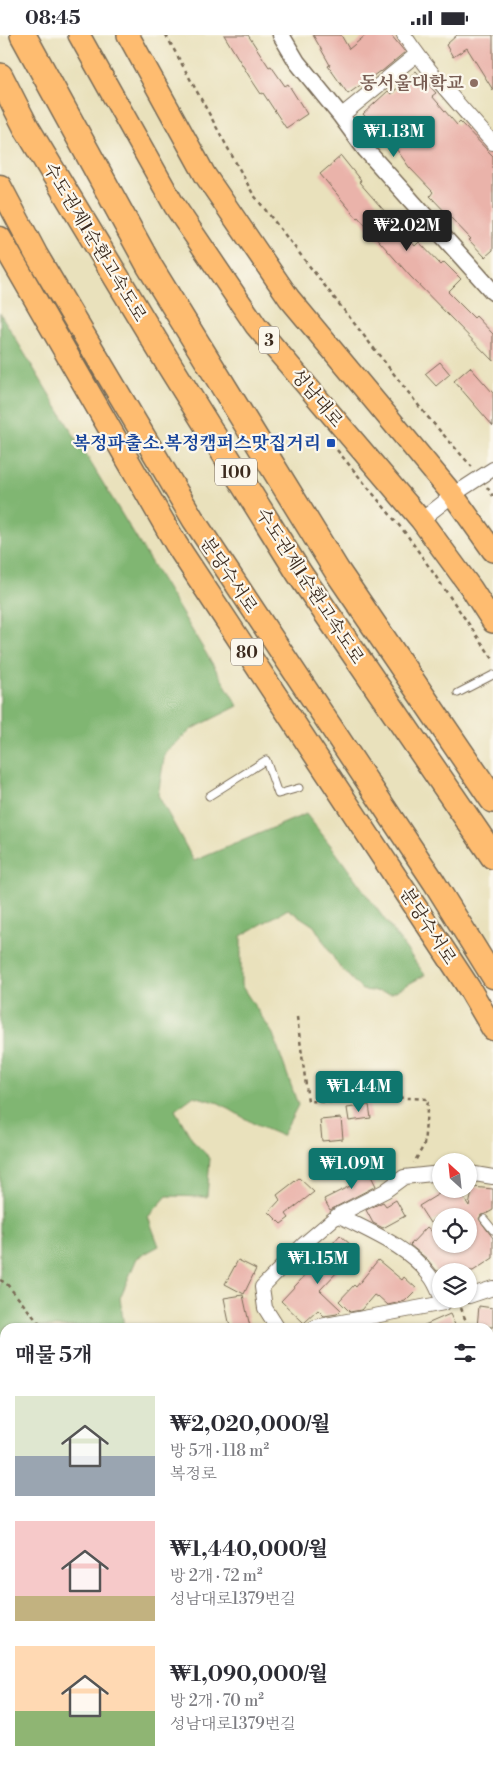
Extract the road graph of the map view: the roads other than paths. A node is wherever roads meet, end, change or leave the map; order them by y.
1 (23, 35) edge
2 (78, 35) edge
3 (128, 35) edge
4 (280, 35) edge
5 (404, 35) edge
6 (417, 54) junction
7 (0, 76) edge
8 (341, 116) junction
9 (493, 142) edge
10 (0, 186) edge
11 (0, 238) edge
12 (493, 292) edge
13 (487, 473) edge
14 (453, 495) junction
15 (421, 520) junction
16 (493, 551) edge
17 (493, 622) edge
18 (493, 675) edge
19 (458, 693) dead end
20 (299, 789) dead end
21 (209, 796) dead end
22 (493, 800) edge
23 (493, 856) edge
24 (493, 977) edge
25 (493, 1029) edge
26 (432, 1174) edge
27 (478, 1174) edge
28 (493, 1177) edge
29 (338, 1215) junction
30 (484, 1219) dead end
31 (493, 1230) edge
32 (432, 1278) edge
33 (493, 1288) edge
34 (477, 1294) edge
35 (432, 1303) edge
36 (275, 1323) edge
37 (334, 1323) edge

1 - 22 highway, 수도권제1순환고속도로 / 100
2 - 15 main road, 성남대로 / 3
3 - 14 main road, 3
4 - 8 street
5 - 6 street
6 - 8 street
6 - 9 street
7 - 23 highway, 수도권제1순환고속도로 / 100
8 - 12 street
10 - 24 highway, 분당수서로 / 80
11 - 25 highway, 분당수서로 / 80
13 - 14 street
14 - 15 street
14 - 16 main road, 3
15 - 17 main road, 성남대로 / 3
18 - 19 lane
20 - 21 lane
26 - 29 street
27 - 28 street
29 - 32 street
29 - 36 street
30 - 31 lane
33 - 34 street
35 - 37 street

